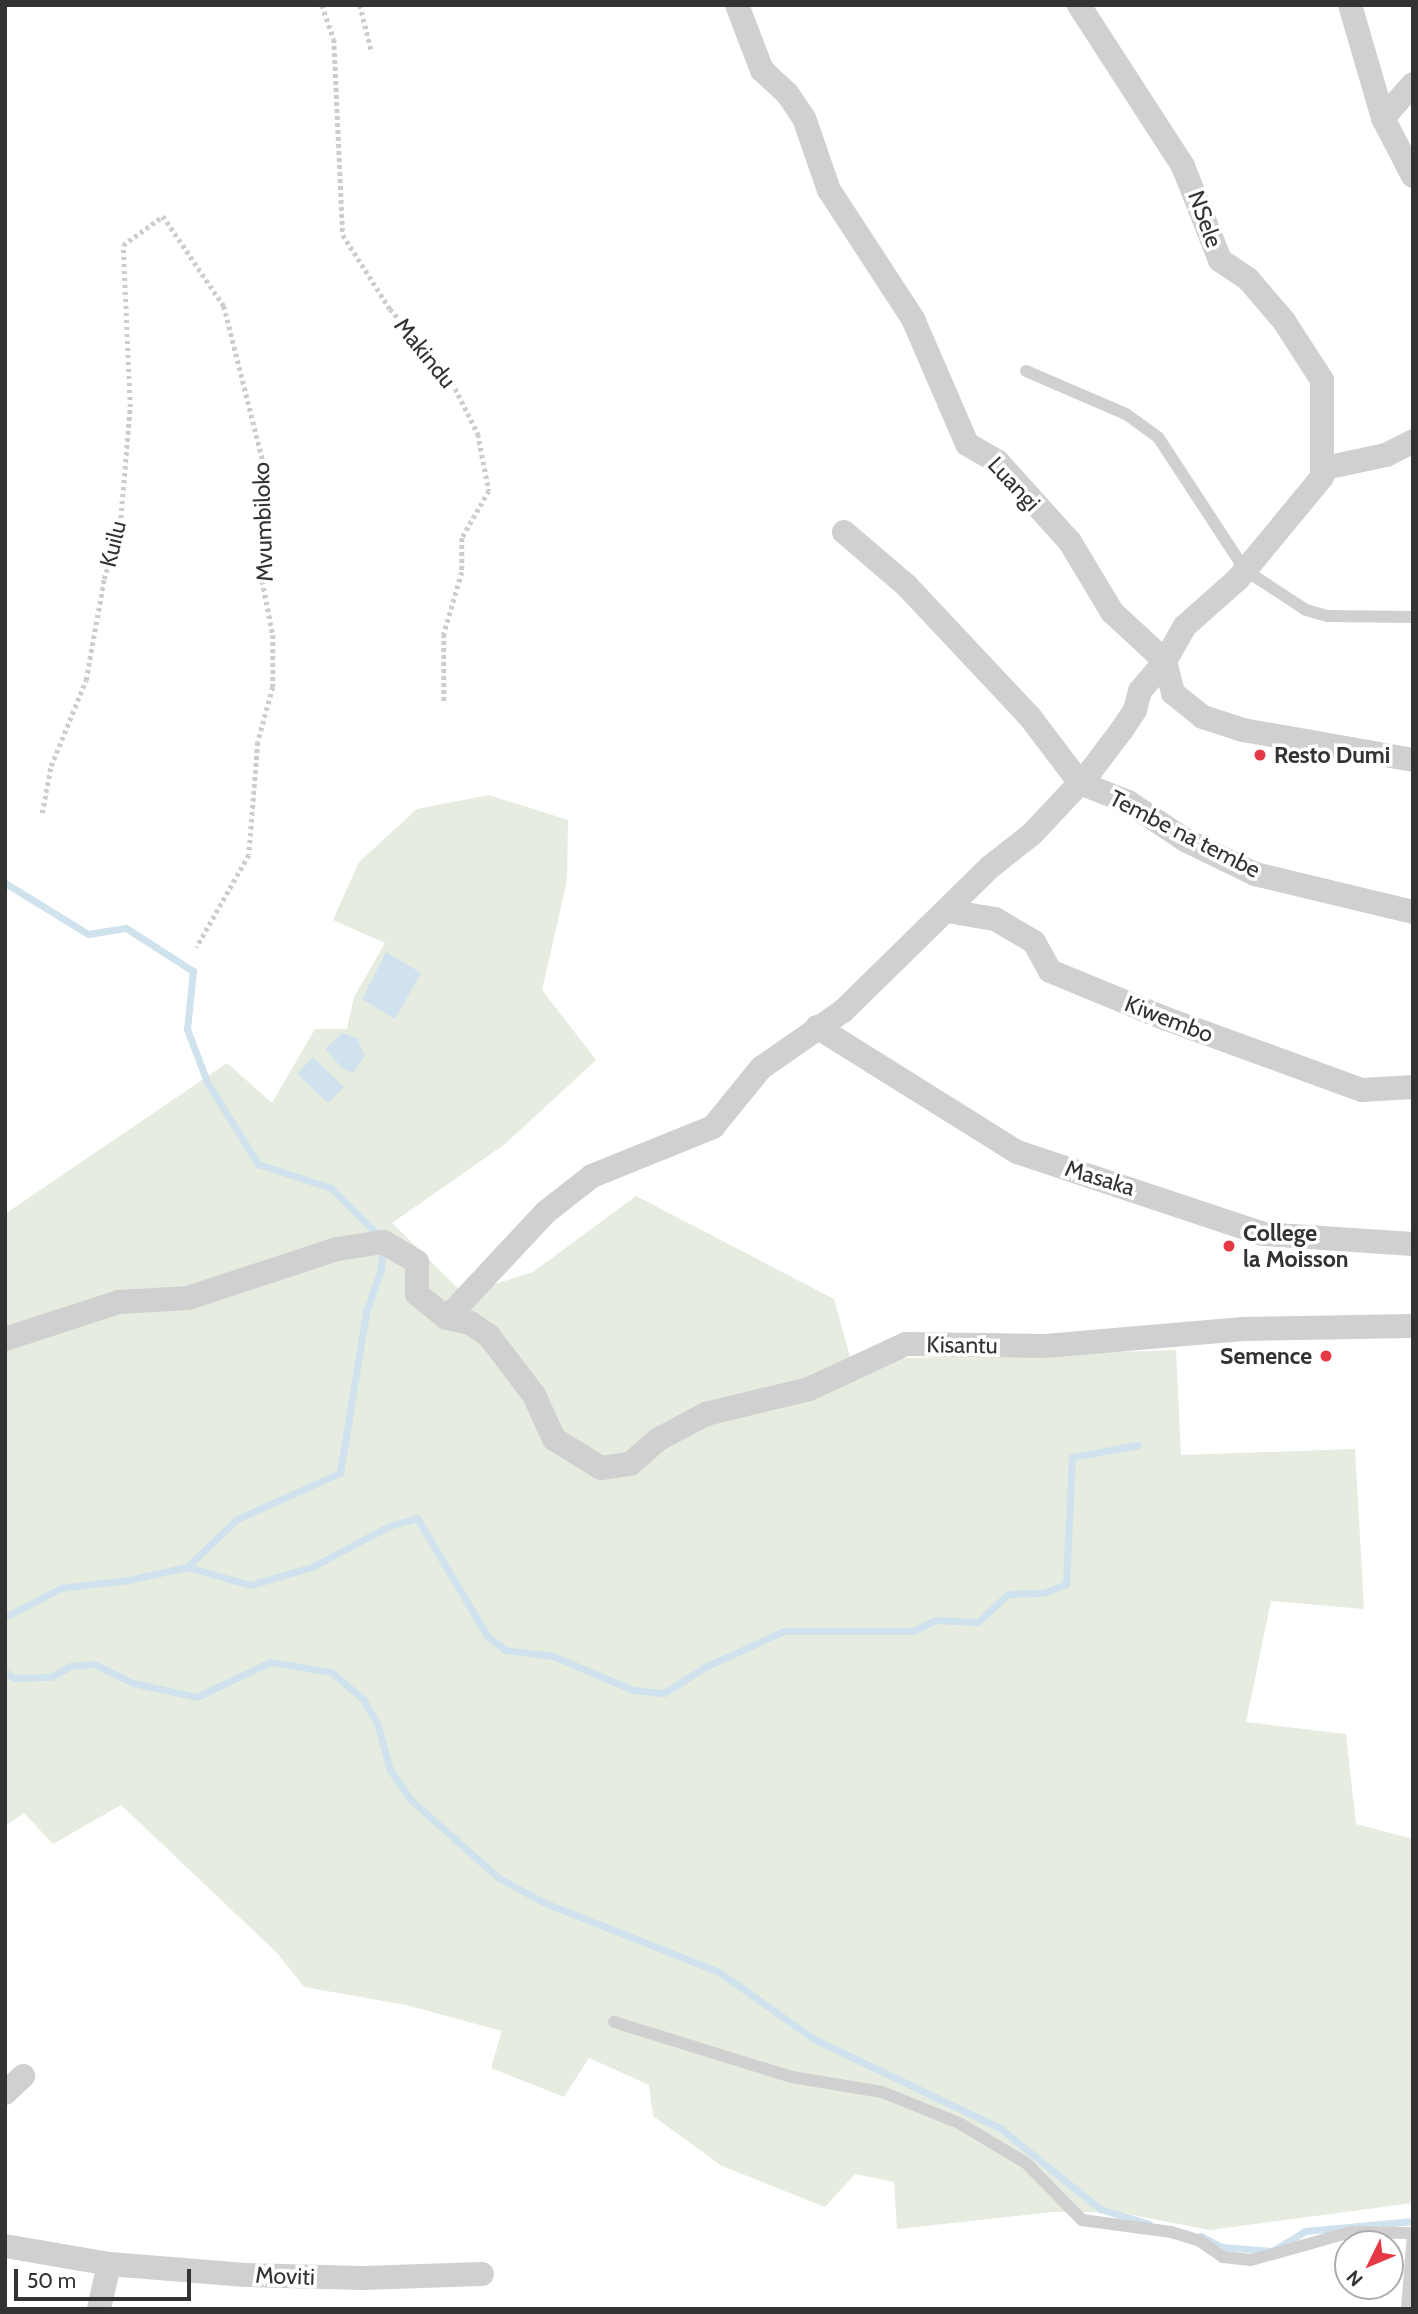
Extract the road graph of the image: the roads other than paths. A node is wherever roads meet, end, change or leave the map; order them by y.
1 (737, 5) edge
2 (1079, 5) edge
3 (1350, 5) edge
4 (1413, 83) edge
5 (1384, 118) junction
6 (1413, 176) edge
7 (1026, 371) dead end
8 (1413, 441) edge
9 (1325, 468) junction
10 (844, 533) dead end
11 (1245, 570) junction
12 (1413, 617) edge
13 (1165, 661) junction
14 (1413, 760) edge
15 (1080, 783) junction
16 (947, 911) junction
17 (1413, 912) edge
18 (817, 1027) junction
19 (1413, 1087) edge
20 (1413, 1244) edge
21 (447, 1318) junction
22 (1413, 1326) edge
23 (5, 1339) edge
24 (614, 2022) dead end
25 (1411, 2233) edge
26 (5, 2246) edge
27 (109, 2264) junction
28 (482, 2274) dead end
29 (99, 2309) edge
30 (1407, 2309) edge

1 - 13 street, Luangi
2 - 9 street, NSele
3 - 5 street
4 - 5 street
5 - 6 street
7 - 11 lane
8 - 9 street
9 - 11 street
10 - 15 street
11 - 12 lane
11 - 13 street
13 - 14 street
13 - 15 street
15 - 16 street
15 - 17 street, Tembe na tembe
16 - 18 street
16 - 19 street, Kiwembo
18 - 20 street, Masaka
18 - 21 street
21 - 22 street, Kisantu
21 - 23 street, Kisantu
24 - 25 lane
25 - 30 lane
26 - 27 street, Moviti
27 - 28 street, Moviti
27 - 29 street

